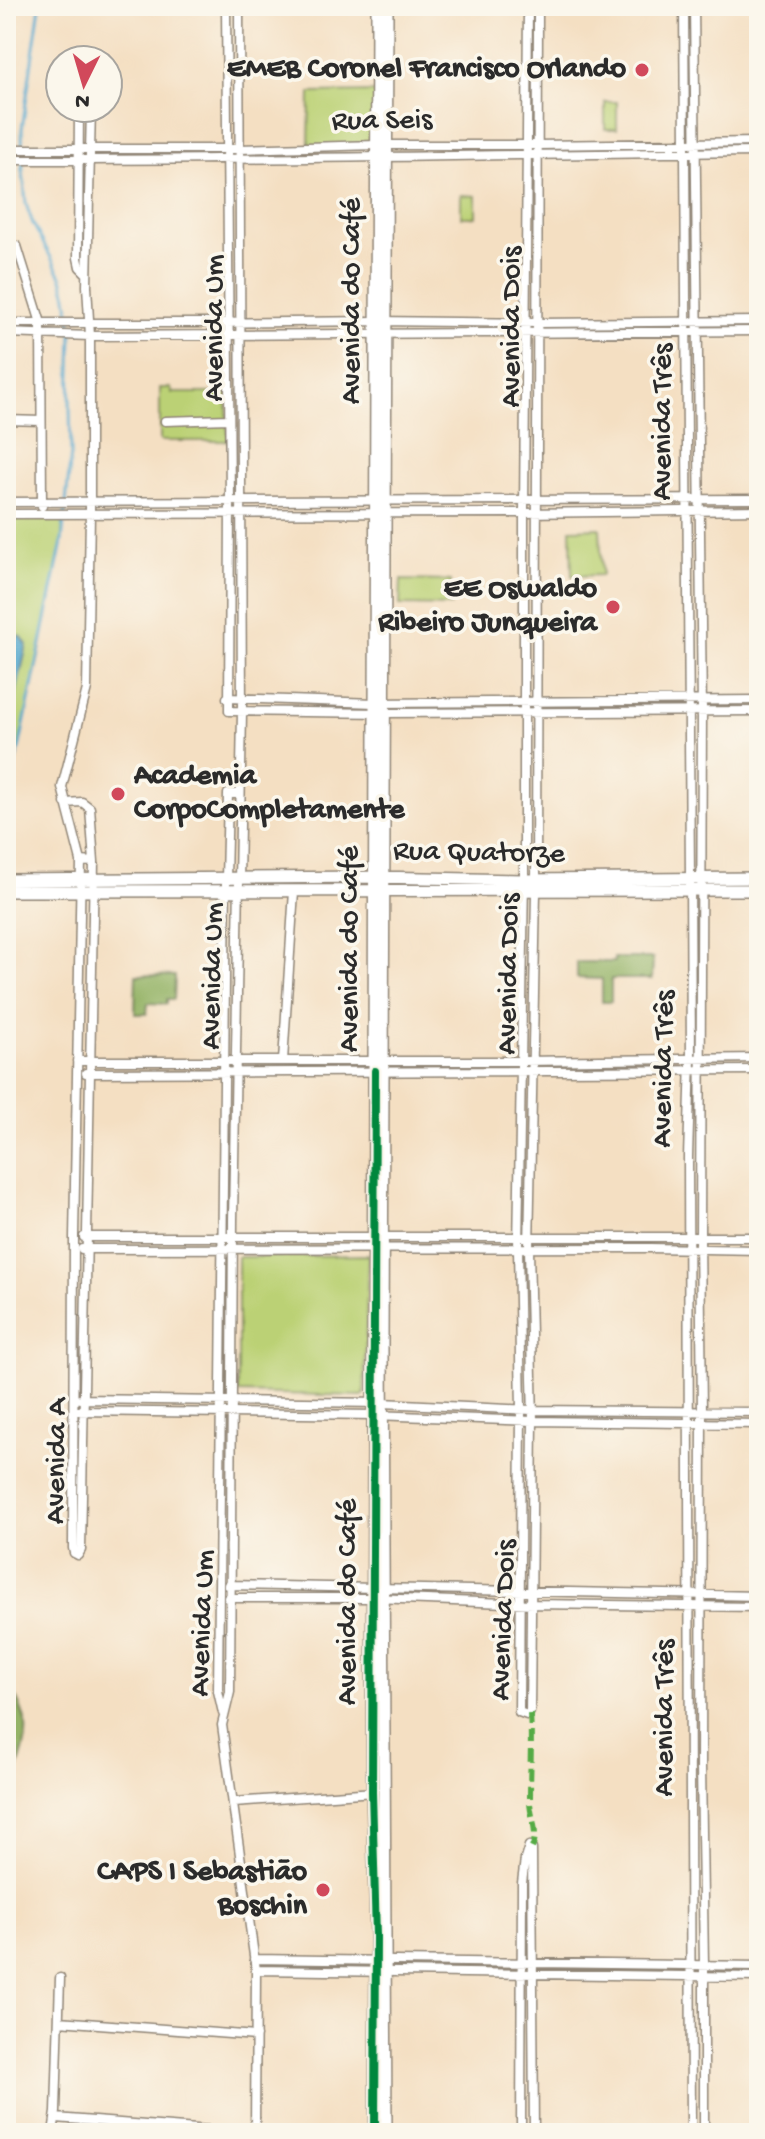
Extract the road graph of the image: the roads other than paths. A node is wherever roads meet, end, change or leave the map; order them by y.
1 (226, 6) edge
2 (239, 6) edge
3 (377, 6) edge
4 (387, 6) edge
5 (528, 6) edge
6 (538, 6) edge
7 (684, 6) edge
8 (694, 6) edge
9 (227, 66) junction
10 (239, 66) junction
11 (79, 124) edge
12 (91, 124) edge
13 (696, 142) junction
14 (759, 142) edge
15 (685, 143) junction
16 (528, 145) junction
17 (538, 145) junction
18 (8, 149) edge
19 (79, 149) junction
20 (91, 149) junction
21 (227, 149) junction
22 (239, 149) junction
23 (382, 151) junction
24 (759, 152) edge
25 (685, 153) junction
26 (696, 153) junction
27 (528, 156) junction
28 (538, 156) junction
29 (8, 160) edge
30 (79, 160) junction
31 (91, 160) junction
32 (227, 160) junction
33 (239, 160) junction
34 (17, 246) dead end
35 (87, 274) junction
36 (687, 321) junction
37 (697, 321) junction
38 (759, 321) edge
39 (6, 323) edge
40 (41, 323) junction
41 (228, 323) junction
42 (239, 323) junction
43 (527, 323) junction
44 (88, 324) junction
45 (381, 327) junction
46 (538, 328) junction
47 (759, 331) edge
48 (692, 332) junction
49 (6, 333) edge
50 (527, 333) junction
51 (41, 334) junction
52 (228, 335) junction
53 (239, 335) junction
54 (90, 336) junction
55 (229, 419) junction
56 (6, 420) edge
57 (41, 421) junction
58 (165, 421) dead end
59 (687, 499) junction
60 (699, 499) junction
61 (759, 499) edge
62 (230, 501) junction
63 (241, 501) junction
64 (525, 501) junction
65 (536, 501) junction
66 (6, 502) edge
67 (42, 502) junction
68 (90, 502) junction
69 (381, 507) junction
70 (688, 510) junction
71 (700, 510) junction
72 (759, 510) edge
73 (524, 513) junction
74 (537, 513) junction
75 (6, 514) edge
76 (90, 514) junction
77 (229, 514) junction
78 (241, 514) junction
79 (42, 515) junction
80 (227, 698) junction
81 (242, 699) junction
82 (759, 700) edge
83 (524, 701) junction
84 (689, 701) junction
85 (702, 701) junction
86 (536, 702) junction
87 (380, 708) junction
88 (690, 711) junction
89 (702, 711) junction
90 (759, 711) edge
91 (242, 712) junction
92 (525, 713) junction
93 (537, 713) junction
94 (65, 803) junction
95 (81, 861) junction
96 (94, 862) junction
97 (380, 877) junction
98 (759, 878) edge
99 (6, 880) edge
100 (696, 884) junction
101 (94, 885) junction
102 (233, 885) junction
103 (80, 886) junction
104 (530, 886) junction
105 (759, 890) edge
106 (6, 891) edge
107 (294, 891) junction
108 (380, 891) junction
109 (759, 1058) edge
110 (691, 1059) junction
111 (702, 1059) junction
112 (77, 1061) junction
113 (90, 1061) junction
114 (224, 1061) junction
115 (236, 1061) junction
116 (283, 1061) junction
117 (522, 1061) junction
118 (533, 1061) junction
119 (379, 1066) junction
120 (690, 1070) junction
121 (701, 1070) junction
122 (759, 1070) edge
123 (224, 1072) junction
124 (236, 1072) junction
125 (522, 1072) junction
126 (533, 1072) junction
127 (77, 1073) junction
128 (90, 1073) junction
129 (74, 1237) junction
130 (86, 1237) junction
131 (222, 1237) junction
132 (233, 1237) junction
133 (689, 1237) junction
134 (700, 1237) junction
135 (759, 1237) edge
136 (518, 1238) junction
137 (530, 1238) junction
138 (378, 1242) junction
139 (74, 1249) junction
140 (86, 1249) junction
141 (233, 1249) junction
142 (518, 1249) junction
143 (529, 1249) junction
144 (689, 1249) junction
145 (701, 1249) junction
146 (221, 1250) junction
147 (759, 1250) edge
148 (78, 1399) junction
149 (220, 1401) junction
150 (232, 1401) junction
151 (378, 1409) junction
152 (521, 1409) junction
153 (532, 1410) junction
154 (78, 1411) junction
155 (690, 1411) junction
156 (702, 1411) junction
157 (759, 1412) edge
158 (220, 1413) junction
159 (232, 1413) junction
160 (521, 1420) junction
161 (533, 1421) junction
162 (689, 1423) junction
163 (702, 1423) junction
164 (759, 1424) edge
165 (219, 1585) junction
166 (230, 1585) junction
167 (520, 1592) junction
168 (378, 1593) junction
169 (533, 1593) junction
170 (689, 1595) junction
171 (702, 1595) junction
172 (759, 1596) edge
173 (219, 1598) junction
174 (230, 1598) junction
175 (520, 1604) junction
176 (533, 1604) junction
177 (690, 1606) junction
178 (702, 1607) junction
179 (759, 1607) edge
180 (219, 1682) junction
181 (229, 1682) junction
182 (224, 1714) junction
183 (378, 1792) junction
184 (234, 1802) junction
185 (254, 1959) junction
186 (521, 1962) junction
187 (533, 1963) junction
188 (691, 1964) junction
189 (380, 1965) junction
190 (704, 1965) junction
191 (759, 1966) edge
192 (256, 1970) junction
193 (533, 1974) junction
194 (521, 1975) junction
195 (692, 1976) junction
196 (704, 1976) junction
197 (759, 1977) edge
198 (60, 1978) dead end
199 (59, 2021) junction
200 (256, 2036) junction
201 (56, 2118) junction
202 (53, 2133) edge
203 (248, 2133) edge
204 (255, 2133) edge
205 (375, 2133) edge
206 (386, 2133) edge
207 (521, 2133) edge
208 (534, 2133) edge
209 (691, 2133) edge
210 (704, 2133) edge

1 - 9 street, Avenida Um
2 - 10 street, Avenida Um
3 - 23 main road, Avenida do Café
4 - 23 main road, Avenida do Café
5 - 16 street, Avenida Dois
6 - 17 street, Avenida Dois
7 - 15 street, Avenida Três
8 - 13 street, Avenida Três
9 - 10 street
9 - 21 street, Avenida Um
10 - 22 street, Avenida Um
11 - 19 street, Avenida A
12 - 20 street, Avenida A
13 - 14 street, Rua Seis
13 - 15 street, Rua Seis
13 - 26 street, Avenida Três
15 - 17 street, Rua Seis
15 - 25 street, Avenida Três
16 - 17 street, Rua Seis
16 - 23 street, Rua Seis
16 - 27 street, Avenida Dois
17 - 28 street, Avenida Dois
18 - 19 street, Rua Seis
19 - 20 street, Rua Seis
19 - 30 street, Avenida A
20 - 21 street, Rua Seis
20 - 31 street, Avenida A
21 - 22 street, Rua Seis
21 - 32 street, Avenida Um
22 - 23 street, Rua Seis
22 - 33 street, Avenida Um
23 - 27 street, Rua Seis
23 - 33 street, Rua Seis
23 - 45 main road, Avenida do Café
24 - 26 street, Rua Seis
25 - 26 street, Rua Seis
25 - 28 street, Rua Seis
25 - 36 street, Avenida Três
26 - 37 street, Avenida Três
27 - 28 street, Rua Seis
27 - 43 street, Avenida Dois
28 - 46 street, Avenida Dois
29 - 30 street, Rua Seis
30 - 31 street, Rua Seis
30 - 35 street, Avenida A
31 - 32 street, Rua Seis
31 - 35 street, Avenida A
32 - 33 street, Rua Seis
32 - 41 street, Avenida Um
33 - 42 street, Avenida Um
34 - 40 street
35 - 44 street, Avenida A
36 - 37 street
36 - 46 street
36 - 48 street, Avenida Três
37 - 38 street
37 - 48 street, Avenida Três
39 - 40 street
40 - 44 street
40 - 51 street
41 - 42 street
41 - 44 street
41 - 52 street, Avenida Um
42 - 45 street
42 - 53 street, Avenida Um
43 - 45 street
43 - 46 street
43 - 50 street, Avenida Dois
44 - 54 street, Avenida A
45 - 50 street
45 - 53 street
45 - 69 main road, Avenida do Café
46 - 48 street
46 - 50 street
46 - 65 street, Avenida Dois
47 - 48 street
48 - 59 street, Avenida Três
48 - 60 street, Avenida Três
49 - 51 street
50 - 64 street, Avenida Dois
51 - 54 street
51 - 57 street
52 - 53 street
52 - 54 street
52 - 55 street, Avenida Um
53 - 63 street, Avenida Um
54 - 68 street, Avenida A
55 - 58 street
55 - 62 street, Avenida Um
56 - 57 street
57 - 67 street
59 - 60 street
59 - 65 street
59 - 70 street, Avenida Três
60 - 61 street
60 - 71 street, Avenida Três
62 - 63 street
62 - 68 street
62 - 77 street, Avenida Um
63 - 69 street
63 - 78 street, Avenida Um
64 - 65 street
64 - 69 street
64 - 73 street, Avenida Dois
65 - 74 street, Avenida Dois
66 - 67 street
67 - 68 street
67 - 79 street
68 - 76 street, Avenida A
69 - 73 street
69 - 78 street
69 - 87 main road, Avenida do Café
70 - 71 street
70 - 74 street
70 - 84 street, Avenida Três
71 - 72 street
71 - 85 street, Avenida Três
73 - 74 street
73 - 83 street, Avenida Dois
74 - 86 street, Avenida Dois
75 - 79 street
76 - 77 street
76 - 79 street
76 - 94 street, Avenida A
77 - 78 street
77 - 80 street, Avenida Um
78 - 81 street, Avenida Um
80 - 81 street
80 - 91 street, Avenida Um
81 - 87 street
81 - 91 street, Avenida Um
82 - 85 street
83 - 86 street
83 - 87 street
83 - 92 street, Avenida Dois
84 - 85 street
84 - 86 street
84 - 88 street, Avenida Três
85 - 89 street, Avenida Três
86 - 93 street, Avenida Dois
87 - 91 street
87 - 92 street
87 - 97 main road, Avenida do Café
88 - 89 street
88 - 93 street
88 - 100 street, Avenida Três
89 - 90 street
89 - 100 street, Avenida Três
91 - 102 street, Avenida Um
92 - 93 street
92 - 104 street, Avenida Dois
93 - 104 street, Avenida Dois
94 - 95 street, Avenida A
94 - 96 street, Avenida A
95 - 96 street
95 - 103 street, Avenida A
96 - 101 street, Avenida A
97 - 102 main road, Rua Quatorze
97 - 104 main road, Rua Quatorze
97 - 108 main road, Avenida do Café
98 - 100 main road, Rua Quatorze
99 - 103 main road, Rua Quatorze
100 - 104 main road, Rua Quatorze
100 - 105 main road, Rua Quatorze
100 - 110 street, Avenida Três
100 - 111 street, Avenida Três
101 - 102 main road, Rua Quatorze
101 - 103 main road, Rua Quatorze
101 - 113 street, Avenida A
102 - 107 main road, Rua Quatorze
102 - 114 street, Avenida Um
102 - 115 street, Avenida Um
103 - 106 main road, Rua Quatorze
103 - 112 street, Avenida A
104 - 108 main road, Rua Quatorze
104 - 117 street, Avenida Dois
104 - 118 street, Avenida Dois
107 - 108 main road, Rua Quatorze
107 - 116 street
108 - 119 main road, Avenida do Café
109 - 111 street
110 - 111 street
110 - 118 street
110 - 120 street, Avenida Três
111 - 121 street, Avenida Três
112 - 113 street
112 - 127 street, Avenida A
113 - 114 street
113 - 128 street, Avenida A
114 - 115 street
114 - 123 street, Avenida Um
115 - 116 street
115 - 124 street, Avenida Um
116 - 119 street
117 - 118 street
117 - 119 street
117 - 125 street, Avenida Dois
118 - 126 street, Avenida Dois
119 - 124 street
119 - 125 street
119 - 138 main road, Avenida do Café
120 - 121 street
120 - 126 street
120 - 133 street, Avenida Três
121 - 122 street
121 - 134 street, Avenida Três
123 - 124 street
123 - 128 street
123 - 131 street, Avenida Um
124 - 132 street, Avenida Um
125 - 126 street
125 - 136 street, Avenida Dois
126 - 137 street, Avenida Dois
127 - 128 street
127 - 129 street, Avenida A
128 - 130 street, Avenida A
129 - 130 street
129 - 139 street, Avenida A
130 - 131 street
130 - 140 street, Avenida A
131 - 132 street
131 - 146 street, Avenida Um
132 - 138 street
132 - 141 street, Avenida Um
133 - 134 street
133 - 137 street
133 - 144 street, Avenida Três
134 - 135 street
134 - 145 street, Avenida Três
136 - 137 street
136 - 138 street
136 - 142 street, Avenida Dois
137 - 143 street, Avenida Dois
138 - 141 street
138 - 142 street
138 - 151 main road, Avenida do Café
139 - 140 street
139 - 148 street, Avenida A
140 - 146 street
140 - 148 street, Avenida A
141 - 146 street
141 - 150 street, Avenida Um
142 - 143 street
142 - 152 street, Avenida Dois
143 - 144 street
143 - 153 street, Avenida Dois
144 - 145 street
144 - 155 street, Avenida Três
145 - 147 street
145 - 156 street, Avenida Três
146 - 149 street, Avenida Um
148 - 149 street
148 - 154 street, Avenida A
149 - 150 street
149 - 158 street, Avenida Um
150 - 151 street
150 - 159 street, Avenida Um
151 - 152 street
151 - 159 street
151 - 160 street
151 - 168 main road, Avenida do Café
152 - 153 street
152 - 160 street, Avenida Dois
153 - 155 street
153 - 161 street, Avenida Dois
154 - 154 street, Avenida A
154 - 158 street
155 - 156 street
155 - 162 street, Avenida Três
156 - 157 street
156 - 163 street, Avenida Três
158 - 159 street
158 - 165 street, Avenida Um
159 - 166 street, Avenida Um
160 - 161 street
160 - 167 street, Avenida Dois
161 - 162 street
161 - 169 street, Avenida Dois
162 - 163 street
162 - 170 street, Avenida Três
163 - 164 street
163 - 171 street, Avenida Três
165 - 166 street
165 - 173 street, Avenida Um
166 - 168 street
166 - 174 street, Avenida Um
167 - 168 street
167 - 169 street
167 - 175 street, Avenida Dois
168 - 174 street
168 - 175 street
168 - 183 main road, Avenida do Café
169 - 170 street
169 - 176 street, Avenida Dois
170 - 171 street
170 - 177 street, Avenida Três
171 - 172 street
171 - 178 street, Avenida Três
173 - 174 street
173 - 180 street, Avenida Um
174 - 181 street, Avenida Um
175 - 176 street
175 - 176 street, Avenida Dois
176 - 177 street
177 - 178 street
177 - 188 street, Avenida Três
178 - 179 street
178 - 190 street, Avenida Três
180 - 181 street
180 - 182 street, Avenida Um
181 - 182 street, Avenida Um
182 - 184 street
183 - 184 street
183 - 189 main road, Avenida do Café
184 - 185 street
185 - 189 street
185 - 192 street
186 - 187 street
186 - 187 street
186 - 189 street
186 - 194 street
187 - 188 street
187 - 193 street
188 - 190 street
188 - 195 street, Avenida Três
189 - 192 street
189 - 194 street
189 - 205 main road, Avenida do Café
189 - 206 main road, Avenida do Café
190 - 191 street
190 - 196 street, Avenida Três
192 - 200 street
193 - 194 street
193 - 195 street
193 - 208 street
194 - 207 street
195 - 196 street
195 - 209 street, Avenida Três
196 - 197 street
196 - 210 street, Avenida Três
198 - 199 street
199 - 200 street
199 - 201 street
200 - 204 street
201 - 202 street
201 - 203 street

